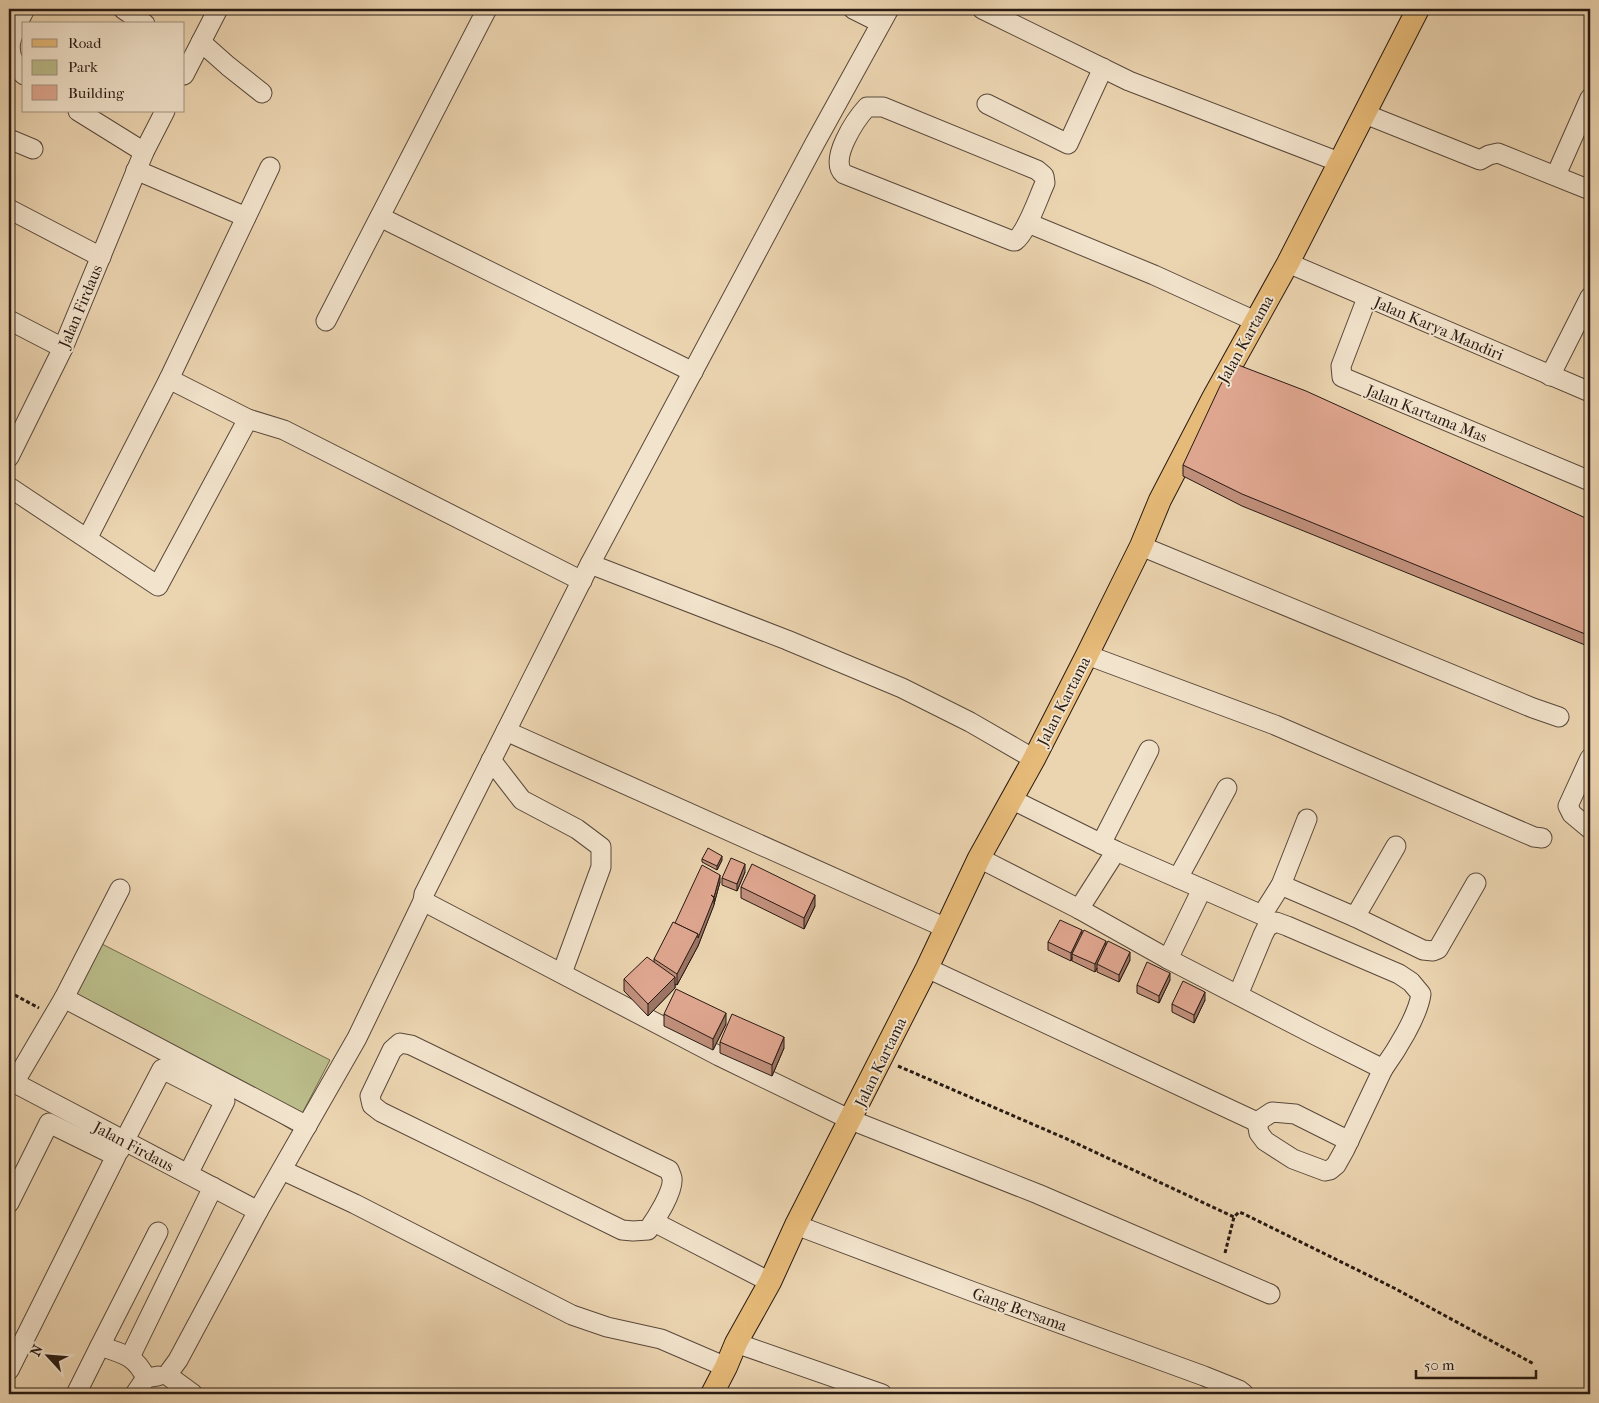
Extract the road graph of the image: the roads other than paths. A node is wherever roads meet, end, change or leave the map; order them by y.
1 (25, 9) edge
2 (123, 9) edge
3 (218, 9) edge
4 (488, 9) edge
5 (853, 9) edge
6 (982, 9) edge
7 (1418, 9) edge
8 (885, 16) edge
9 (142, 22) edge
10 (193, 50) edge
11 (1103, 68) junction
12 (185, 72) edge
13 (22, 73) edge
14 (262, 93) dead end
15 (1590, 98) edge
16 (987, 104) dead end
17 (80, 112) edge
18 (164, 112) edge
19 (1365, 114) junction
20 (9, 140) edge
21 (33, 148) dead end
22 (144, 152) junction
23 (1339, 162) junction
24 (270, 167) dead end
25 (136, 170) junction
26 (1556, 175) junction
27 (1590, 190) edge
28 (9, 209) edge
29 (246, 217) junction
30 (380, 217) junction
31 (1028, 223) junction
32 (101, 257) junction
33 (1288, 263) junction
34 (1590, 297) edge
35 (1367, 298) junction
36 (9, 320) edge
37 (326, 321) dead end
38 (1255, 321) junction
39 (63, 348) junction
40 (693, 372) junction
41 (1550, 376) junction
42 (169, 379) junction
43 (1590, 392) edge
44 (248, 419) junction
45 (14, 433) edge
46 (9, 457) edge
47 (1590, 481) edge
48 (9, 487) edge
49 (87, 539) junction
50 (1141, 546) junction
51 (590, 564) junction
52 (582, 582) junction
53 (1087, 654) junction
54 (1559, 717) dead end
55 (506, 731) junction
56 (1148, 750) dead end
57 (1590, 758) edge
58 (1034, 759) junction
59 (491, 760) junction
60 (1228, 788) dead end
61 (1011, 799) junction
62 (1308, 819) dead end
63 (1590, 829) edge
64 (1542, 838) dead end
65 (1396, 846) dead end
66 (1108, 848) junction
67 (979, 858) junction
68 (1178, 878) junction
69 (1476, 883) dead end
70 (1281, 885) junction
71 (120, 888) dead end
72 (1202, 889) junction
73 (423, 901) junction
74 (1078, 909) junction
75 (1355, 917) junction
76 (946, 928) junction
77 (1168, 959) junction
78 (927, 968) junction
79 (562, 973) junction
80 (1238, 995) junction
81 (64, 998) junction
82 (1383, 1068) junction
83 (11, 1082) edge
84 (851, 1120) junction
85 (1257, 1122) junction
86 (307, 1126) junction
87 (1349, 1141) junction
88 (120, 1148) junction
89 (282, 1170) junction
90 (188, 1174) junction
91 (213, 1187) junction
92 (9, 1204) edge
93 (258, 1211) junction
94 (654, 1222) junction
95 (796, 1225) junction
96 (158, 1232) dead end
97 (770, 1282) junction
98 (1270, 1294) dead end
99 (736, 1343) junction
100 (100, 1346) junction
101 (130, 1357) junction
102 (726, 1367) junction
103 (9, 1370) edge
104 (167, 1375) junction
105 (146, 1378) junction
106 (76, 1394) edge
107 (135, 1394) edge
108 (193, 1394) edge
109 (712, 1394) edge
110 (882, 1394) edge
111 (1244, 1394) edge

1 - 13 street
2 - 9 street
3 - 10 street
4 - 30 street
5 - 8 street
6 - 11 street
7 - 19 main road, Jalan Kartama
8 - 40 street
10 - 12 street
10 - 14 street
11 - 16 street
11 - 23 street
15 - 26 street
17 - 22 street
18 - 22 street, Jalan Firdaus
19 - 23 main road, Jalan Kartama
19 - 26 street
20 - 21 street
22 - 25 street, Jalan Firdaus
23 - 33 main road, Jalan Kartama
24 - 29 street
25 - 29 street
25 - 32 street, Jalan Firdaus
26 - 27 street
28 - 32 street
29 - 42 street
30 - 37 street
30 - 40 street
31 - 31 street
31 - 38 street
32 - 39 street, Jalan Firdaus
33 - 35 street, Jalan Karya Mandiri
33 - 38 main road, Jalan Kartama
34 - 41 street
35 - 41 street, Jalan Karya Mandiri
35 - 47 street, Jalan Kartama Mas
36 - 39 street
38 - 50 main road, Jalan Kartama
39 - 45 street, Jalan Firdaus
40 - 51 street
41 - 43 street, Jalan Karya Mandiri
42 - 44 street
42 - 49 street
44 - 49 street
44 - 52 street
45 - 46 street, Jalan Firdaus
48 - 49 street
50 - 53 main road, Jalan Kartama
50 - 54 street
51 - 52 street
51 - 58 street
52 - 55 street
53 - 58 main road, Jalan Kartama
53 - 64 street
55 - 59 street
55 - 76 street
56 - 66 street
57 - 63 street
58 - 61 main road, Jalan Kartama
59 - 73 street
59 - 79 street
60 - 68 street
61 - 66 street
61 - 67 main road, Jalan Kartama
62 - 70 street
65 - 75 street
66 - 68 street
66 - 74 street
67 - 74 street
67 - 76 main road, Jalan Kartama
68 - 72 street
69 - 75 street
70 - 72 street
70 - 75 street
71 - 81 street
72 - 77 street
73 - 79 street
73 - 86 street
74 - 77 street
76 - 78 main road, Jalan Kartama
77 - 80 street
78 - 84 main road, Jalan Kartama
78 - 85 street
79 - 84 street
80 - 82 street
80 - 82 street
81 - 83 street
81 - 86 street
82 - 87 street
83 - 88 street, Jalan Firdaus
84 - 95 main road, Jalan Kartama
84 - 98 street
85 - 87 street
85 - 87 street
86 - 89 street
88 - 90 street, Jalan Firdaus
88 - 90 street
88 - 92 street
88 - 103 street
89 - 93 street
89 - 102 street
90 - 91 street, Jalan Firdaus
91 - 93 street, Jalan Firdaus
91 - 101 street
93 - 104 street
94 - 94 street
94 - 97 street
95 - 97 main road, Jalan Kartama
95 - 111 street, Gang Bersama
96 - 100 street
97 - 99 main road, Jalan Kartama
99 - 102 main road, Jalan Kartama
99 - 110 street
100 - 101 street
100 - 106 street
101 - 105 street
102 - 109 main road, Jalan Kartama
104 - 105 street
104 - 108 street
105 - 107 street

